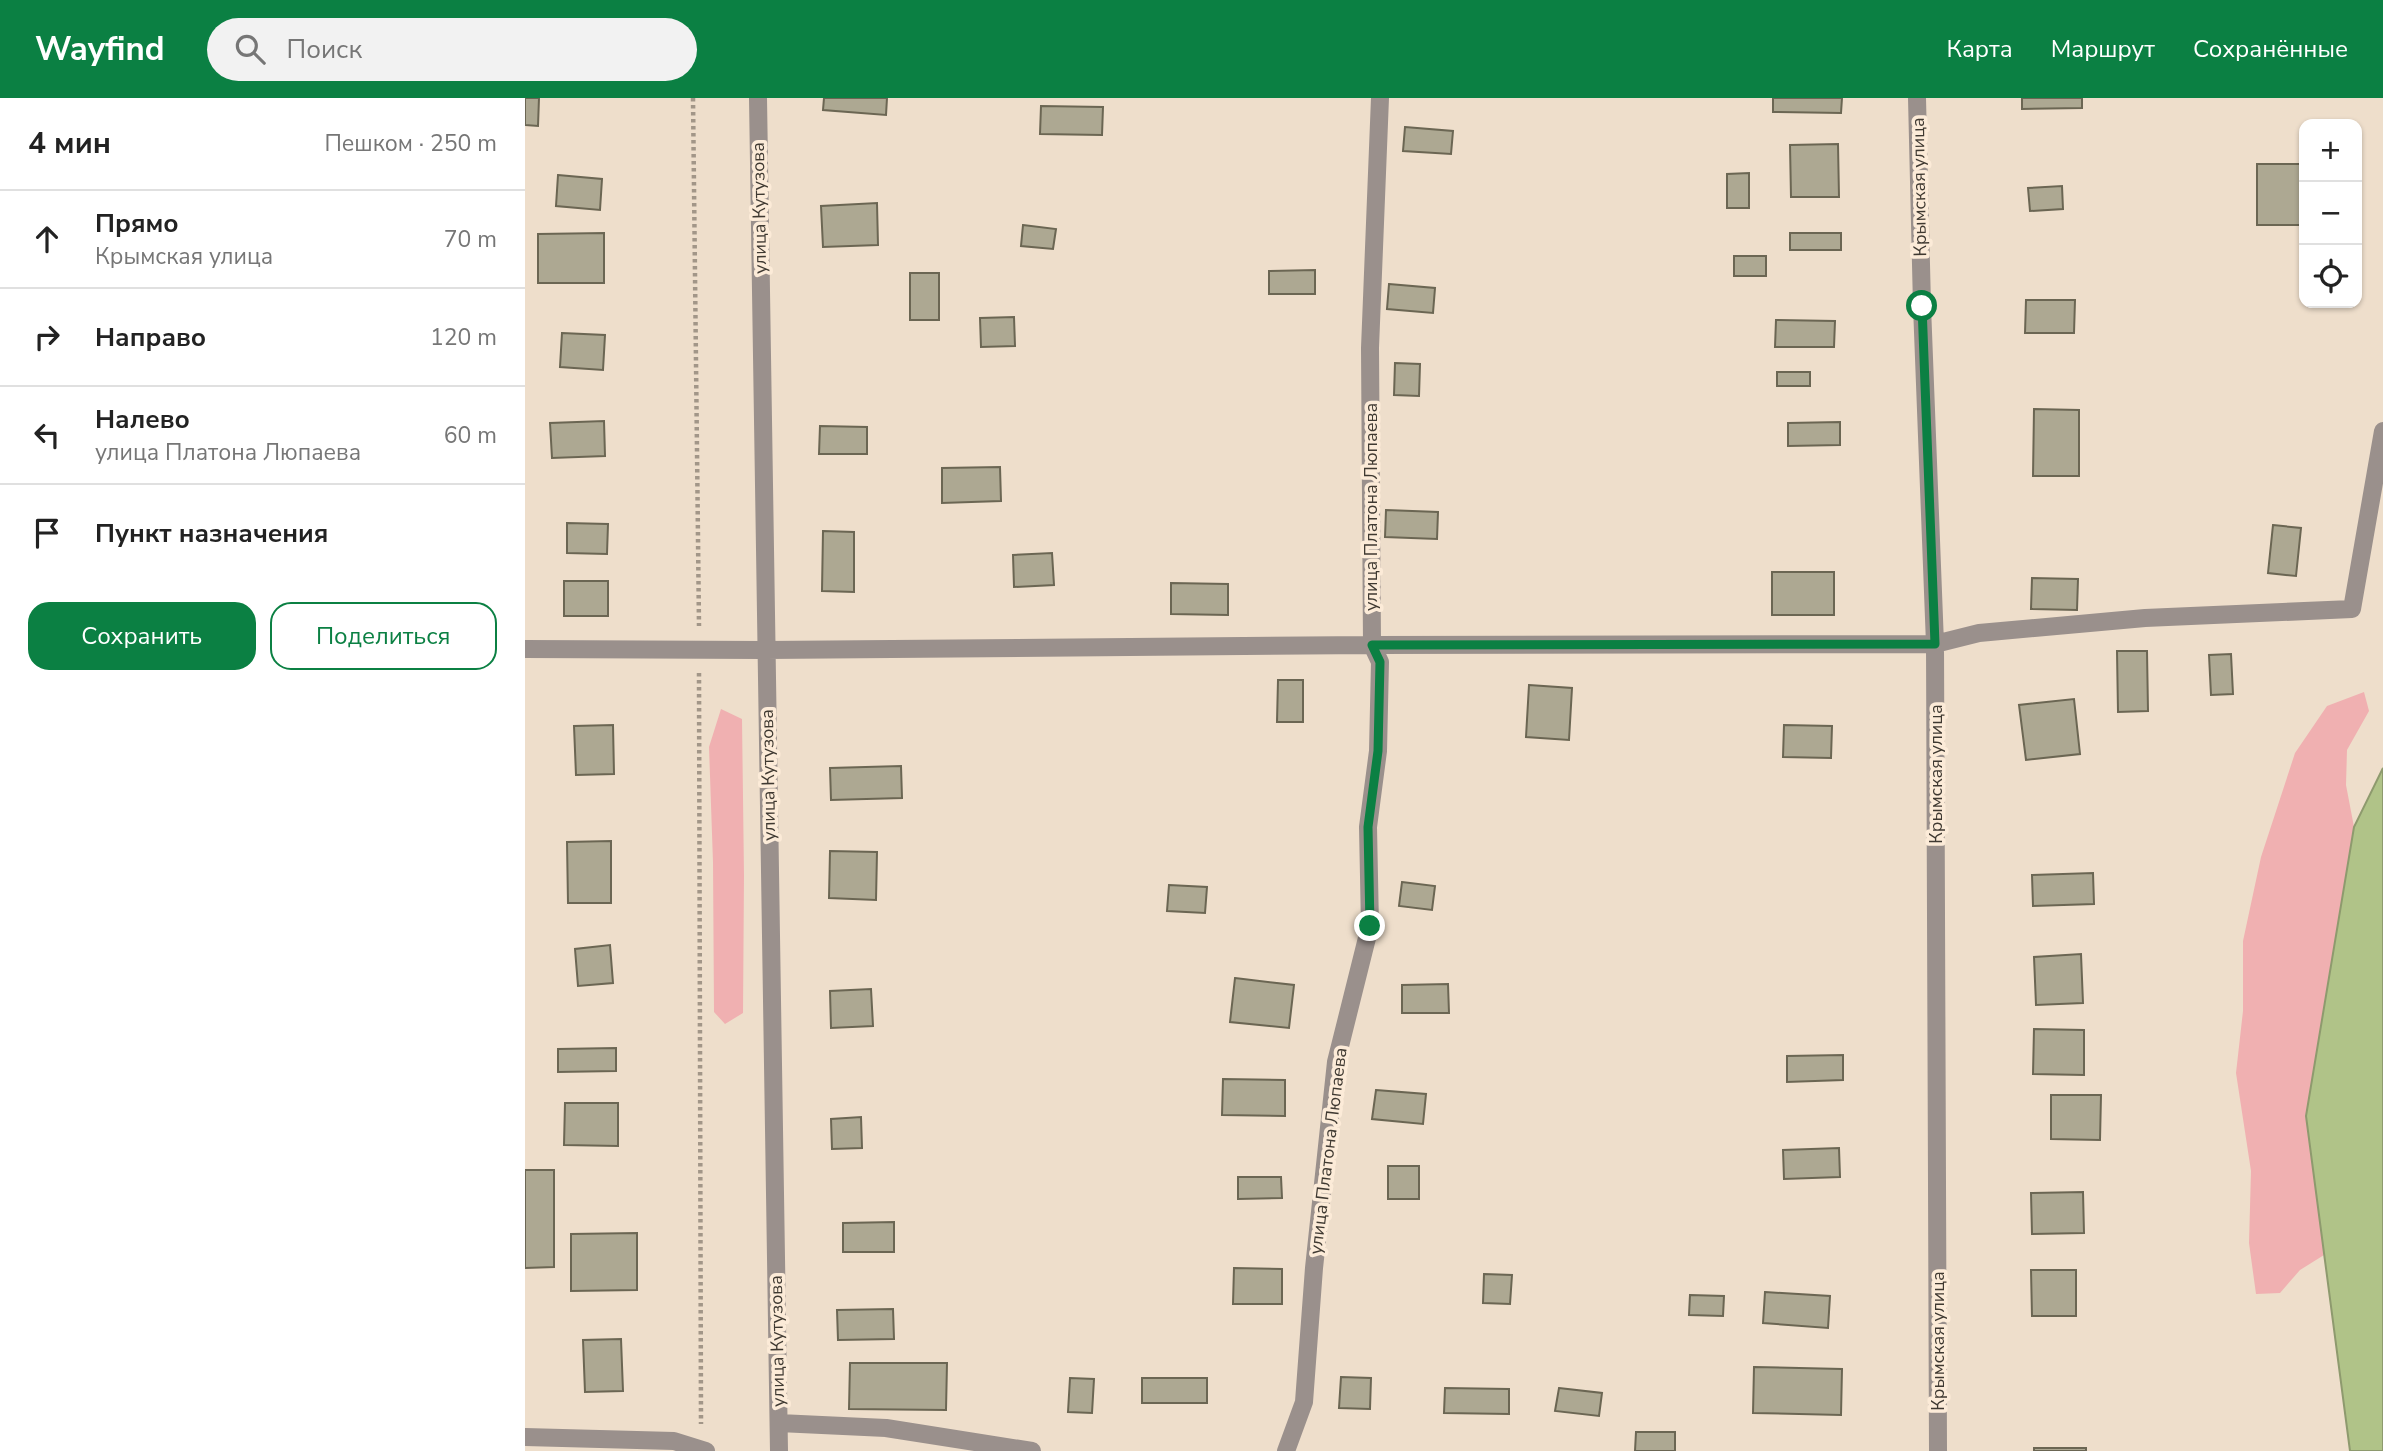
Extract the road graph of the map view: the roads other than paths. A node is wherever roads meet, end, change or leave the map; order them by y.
1 (758, 98) edge
2 (1380, 98) edge
3 (1917, 98) edge
4 (2383, 431) edge
5 (1935, 644) junction
6 (1372, 645) junction
7 (525, 649) edge
8 (766, 650) junction
9 (779, 1423) junction
10 (525, 1437) edge
11 (706, 1451) edge
12 (779, 1451) edge
13 (1032, 1451) edge
14 (1286, 1451) edge
15 (1938, 1451) edge

1 - 8 street, улица Кутузова
2 - 6 street, улица Платона Люпаева
3 - 5 street, Крымская улица
4 - 5 street
5 - 6 street
5 - 15 street, Крымская улица
6 - 8 street
6 - 14 street, улица Платона Люпаева
7 - 8 street
8 - 9 street, улица Кутузова
9 - 12 street, улица Кутузова
9 - 13 street
10 - 11 street

